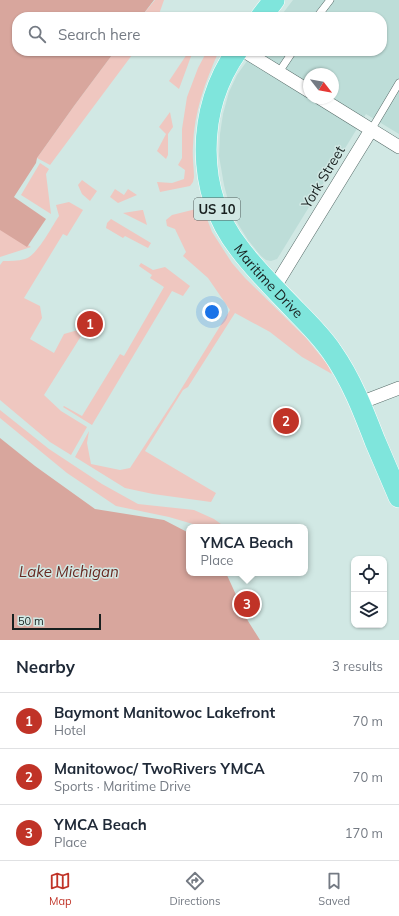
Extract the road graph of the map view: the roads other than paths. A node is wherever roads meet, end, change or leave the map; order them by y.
1 (274, 0) edge
2 (330, 0) edge
3 (265, 12) edge
4 (321, 12) edge
5 (234, 56) edge
6 (252, 56) edge
7 (290, 56) edge
8 (279, 72) junction
9 (399, 83) edge
10 (303, 87) edge
11 (330, 104) edge
12 (371, 130) junction
13 (399, 147) edge
14 (274, 288) junction
15 (399, 388) edge
16 (360, 403) junction
17 (399, 497) edge

1 - 3 main road
2 - 4 lane
5 - 14 main road, Maritime Drive / US 10
6 - 8 street
7 - 8 lane
8 - 10 street
9 - 12 lane, York Street
11 - 12 street
12 - 13 street
12 - 14 street, York Street
14 - 16 main road, Maritime Drive / US 10
15 - 16 street
16 - 17 main road, Maritime Drive / US 10

